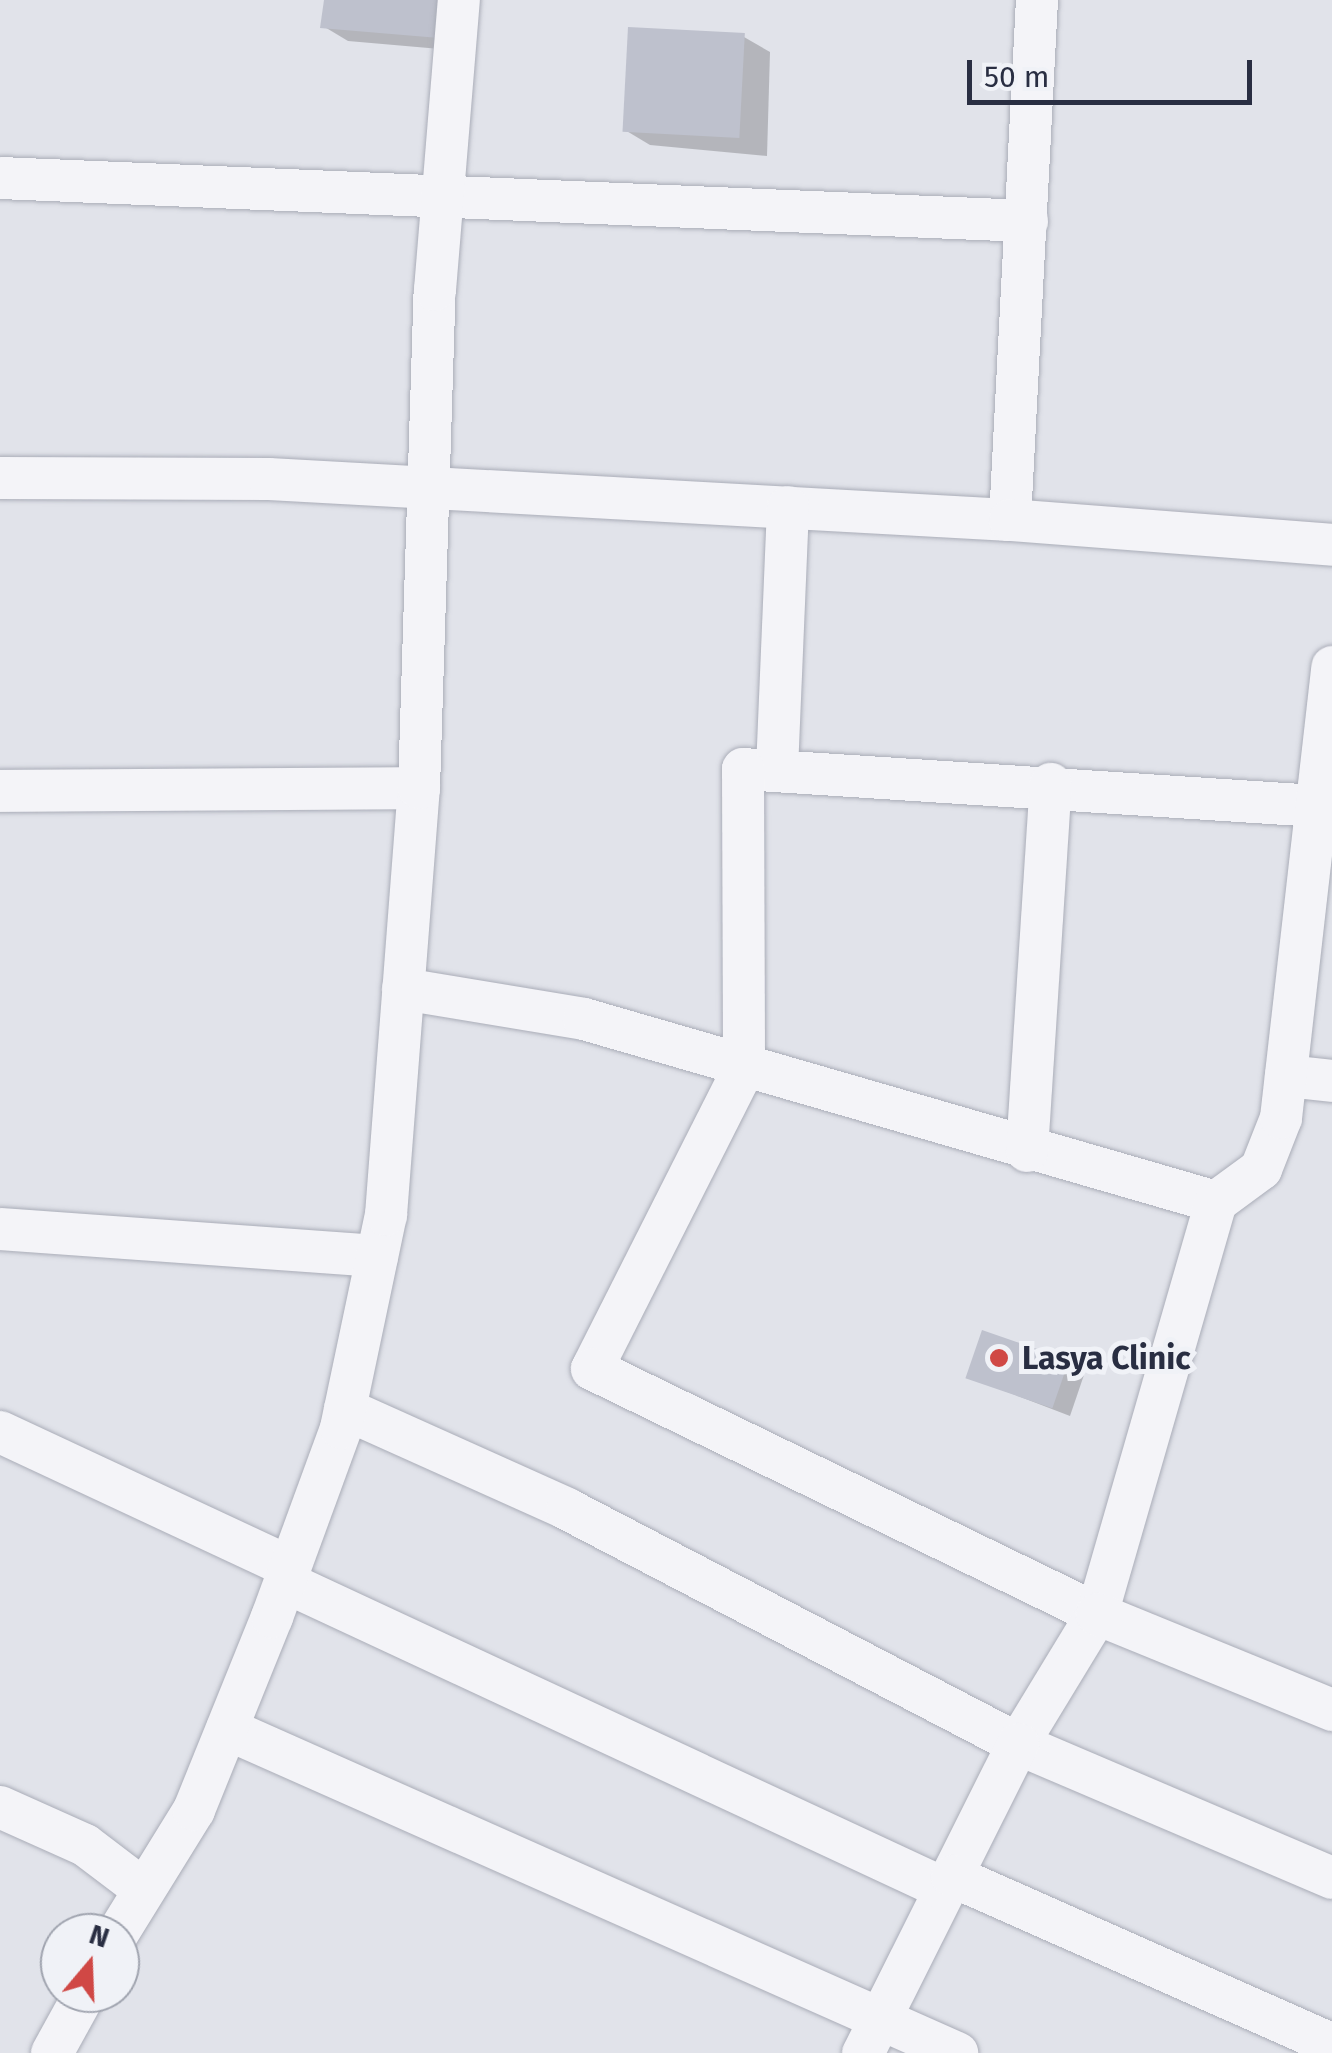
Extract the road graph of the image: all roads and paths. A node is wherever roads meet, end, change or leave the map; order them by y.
1 (458, 0) edge
2 (1038, 0) edge
3 (0, 178) edge
4 (443, 192) junction
5 (1028, 221) junction
6 (0, 478) edge
7 (428, 487) junction
8 (788, 508) junction
9 (1010, 520) junction
10 (1332, 545) edge
11 (1332, 666) edge
12 (777, 770) junction
13 (1051, 784) junction
14 (419, 788) junction
15 (0, 792) edge
16 (1325, 806) edge
17 (403, 990) junction
18 (744, 1068) junction
19 (1286, 1076) junction
20 (1332, 1081) edge
21 (1026, 1151) junction
22 (1216, 1202) junction
23 (0, 1229) edge
24 (377, 1256) junction
25 (345, 1409) junction
26 (0, 1432) edge
27 (288, 1574) junction
28 (1097, 1614) junction
29 (1332, 1710) edge
30 (227, 1729) junction
31 (1018, 1744) junction
32 (0, 1808) edge
33 (1332, 1878) edge
34 (948, 1882) junction
35 (142, 1889) junction
36 (129, 1913) edge
37 (74, 2013) edge
38 (872, 2035) edge
39 (1332, 2044) edge
40 (52, 2053) edge
41 (957, 2053) edge

1 - 4 street
2 - 5 street
3 - 4 street
4 - 5 street
4 - 7 street
5 - 9 street
6 - 7 street
7 - 8 street
7 - 14 street
8 - 9 street
8 - 12 street
9 - 10 street
11 - 16 street
12 - 13 street
12 - 18 street
13 - 16 street
13 - 21 street
14 - 15 street
14 - 17 street
16 - 19 street
17 - 18 street
17 - 24 street
18 - 21 street
18 - 28 street
19 - 20 street
19 - 22 street
21 - 22 street
22 - 28 street
23 - 24 street
24 - 25 street
25 - 27 street
25 - 31 street
26 - 27 street
27 - 30 street
27 - 34 street
28 - 29 street
28 - 31 street
30 - 35 street
30 - 38 street
31 - 33 street
31 - 34 street
32 - 35 street
34 - 38 street
34 - 39 street
35 - 36 street
37 - 40 street
38 - 41 street

